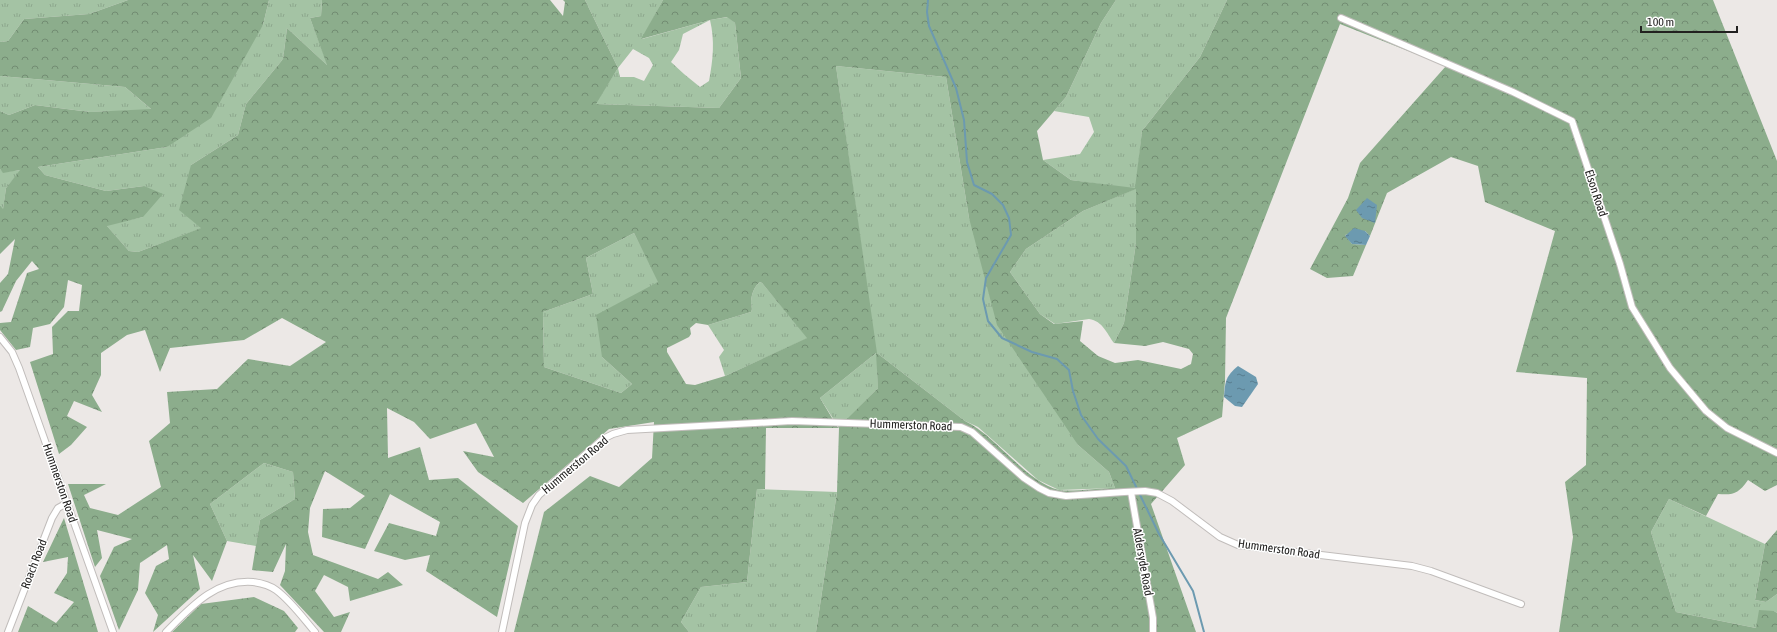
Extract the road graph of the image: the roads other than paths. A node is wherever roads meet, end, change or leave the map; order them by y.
1 (1341, 18) dead end
2 (0, 337) edge
3 (1777, 453) edge
4 (1131, 492) junction
5 (67, 503) junction
6 (1521, 604) dead end
7 (313, 631) edge
8 (8, 632) edge
9 (113, 632) edge
10 (166, 632) edge
11 (502, 632) edge
12 (1153, 632) edge

1 - 3 street, Elson Road
2 - 5 street, Hummerston Road
4 - 6 street, Hummerston Road
4 - 11 street, Hummerston Road
4 - 12 street, Aldersyde Road
5 - 8 street, Roach Road
5 - 9 street, Hummerston Road
7 - 10 street

